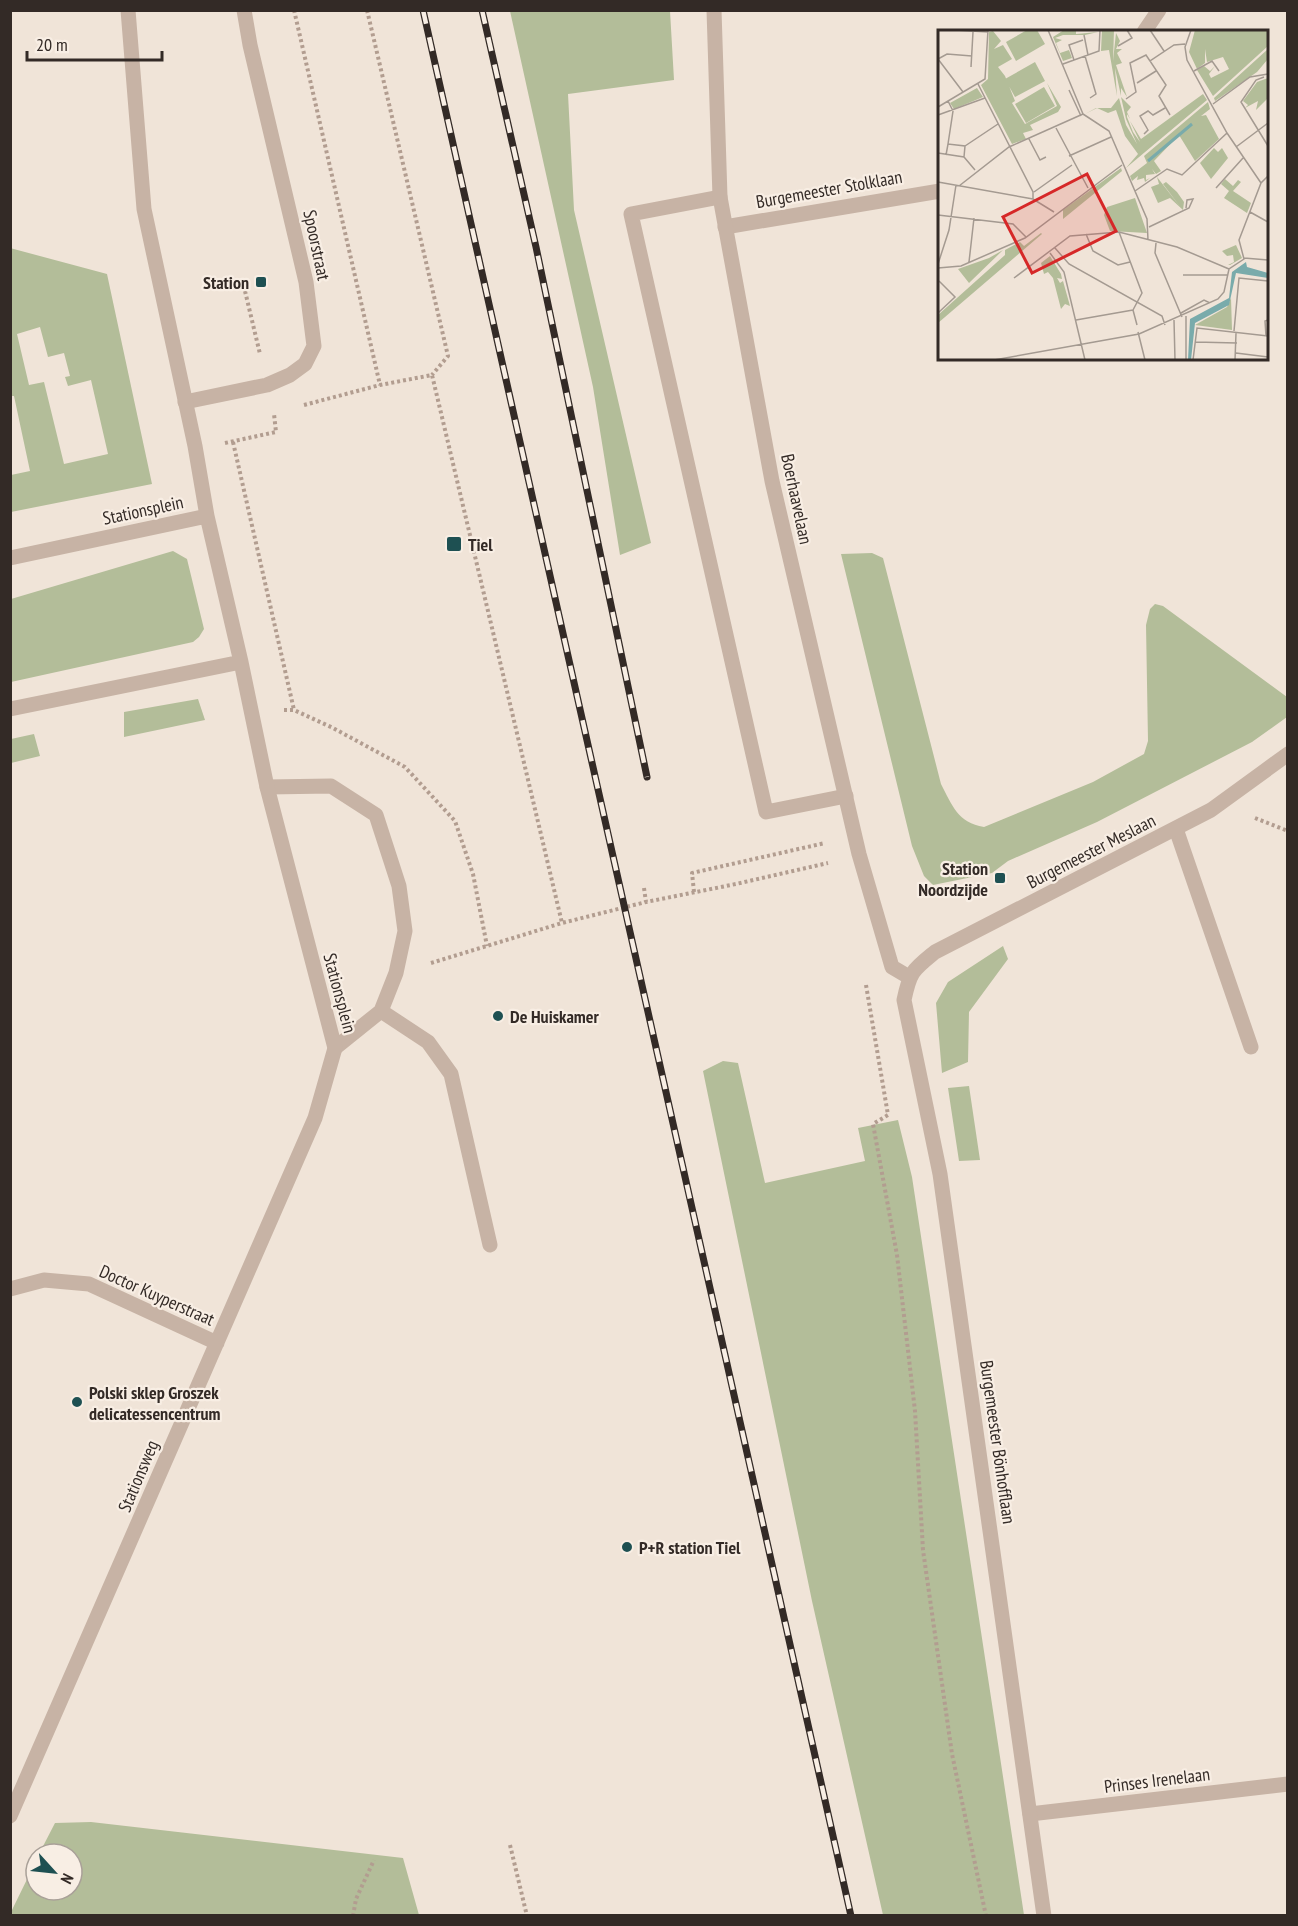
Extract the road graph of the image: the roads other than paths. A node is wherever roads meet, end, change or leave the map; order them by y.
1 (128, 10) edge
2 (244, 10) edge
3 (714, 10) edge
4 (1159, 10) edge
5 (1145, 30) edge
6 (938, 190) edge
7 (720, 197) junction
8 (725, 227) junction
9 (185, 402) junction
10 (207, 516) junction
11 (10, 558) edge
12 (241, 662) junction
13 (10, 709) edge
14 (1287, 754) edge
15 (267, 787) junction
16 (846, 796) junction
17 (1176, 829) junction
18 (909, 976) junction
19 (381, 1011) junction
20 (1251, 1047) dead end
21 (334, 1048) junction
22 (490, 1245) dead end
23 (10, 1289) edge
24 (217, 1343) junction
25 (1287, 1784) edge
26 (1030, 1814) junction
27 (10, 1816) edge
28 (1044, 1916) edge

1 - 9 street
2 - 9 street, Spoorstraat
3 - 7 street, Boerhaavelaan
4 - 5 street
6 - 8 street, Burgemeester Stolklaan
7 - 8 street, Boerhaavelaan
7 - 16 street
8 - 16 street, Boerhaavelaan
9 - 10 street
10 - 11 street, Stationsplein
10 - 12 street, Stationsplein
12 - 13 street
12 - 15 street, Stationsplein
14 - 17 street, Burgemeester Meslaan
15 - 19 street, Stationsplein
15 - 21 street, Stationsplein
16 - 18 street, Boerhaavelaan
17 - 18 street, Burgemeester Meslaan
17 - 20 street
18 - 26 street, Burgemeester Bönhofflaan
19 - 21 street, Stationsplein
19 - 22 street
21 - 24 street, Stationsweg
23 - 24 street, Doctor Kuyperstraat
24 - 27 street, Stationsweg
25 - 26 street, Prinses Irenelaan
26 - 28 street, Burgemeester Bönhofflaan

